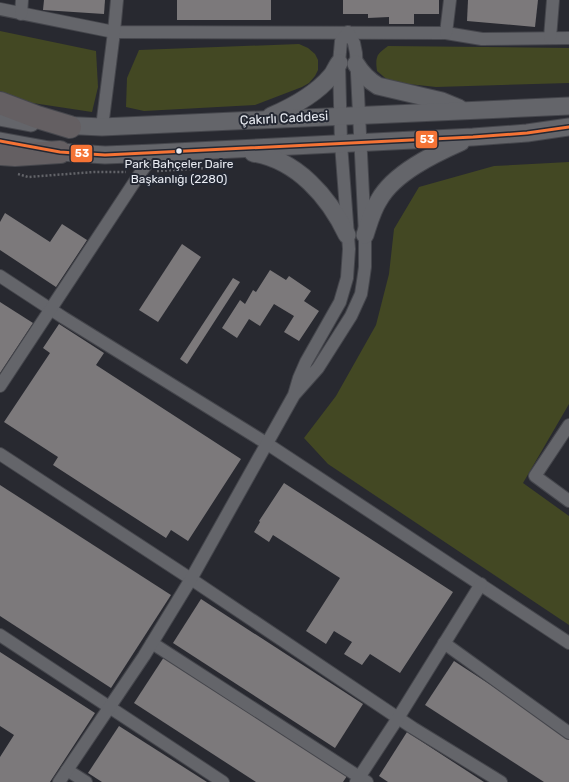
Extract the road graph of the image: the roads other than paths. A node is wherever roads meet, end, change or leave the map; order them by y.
1 (22, 0) edge
2 (117, 0) edge
3 (450, 0) edge
4 (553, 0) edge
5 (0, 10) edge
6 (21, 14) junction
7 (114, 32) junction
8 (348, 32) junction
9 (446, 33) junction
10 (550, 38) junction
11 (569, 38) edge
12 (339, 63) junction
13 (356, 64) junction
14 (0, 102) edge
15 (565, 105) edge
16 (469, 111) junction
17 (360, 115) junction
18 (0, 116) edge
19 (340, 116) junction
20 (263, 119) junction
21 (70, 127) junction
22 (102, 127) junction
23 (569, 127) edge
24 (526, 133) junction
25 (473, 137) junction
26 (569, 139) edge
27 (0, 141) edge
28 (362, 143) junction
29 (341, 144) junction
30 (233, 150) junction
31 (60, 152) junction
32 (0, 154) edge
33 (155, 154) junction
34 (347, 235) junction
35 (365, 235) junction
36 (0, 276) edge
37 (50, 309) junction
38 (0, 386) edge
39 (294, 395) junction
40 (569, 425) edge
41 (266, 443) junction
42 (0, 454) edge
43 (569, 501) edge
44 (191, 580) junction
45 (481, 584) junction
46 (0, 635) edge
47 (444, 643) junction
48 (569, 643) edge
49 (152, 644) junction
50 (110, 707) junction
51 (398, 718) junction
52 (569, 732) edge
53 (67, 770) junction
54 (361, 780) edge
55 (59, 782) edge
56 (86, 782) edge
57 (223, 782) edge
58 (501, 782) edge

1 - 6 street
2 - 7 street
3 - 9 street
4 - 10 street
5 - 6 street
6 - 7 street
7 - 8 street
7 - 22 street
8 - 9 street
8 - 12 street
8 - 13 street
9 - 10 street
10 - 11 street
12 - 19 street
12 - 20 main road
13 - 16 main road
13 - 17 street
14 - 21 highway
15 - 16 main road, Çakırlı Caddesi
16 - 17 main road, Çakırlı Caddesi
17 - 19 main road, Çakırlı Caddesi
17 - 28 street
18 - 21 main road, Çakırlı Caddesi
19 - 20 main road, Çakırlı Caddesi
19 - 29 street
20 - 22 main road, Çakırlı Caddesi
21 - 22 main road, Çakırlı Caddesi
23 - 24 main road
24 - 25 main road
24 - 26 main road
25 - 28 main road
25 - 35 main road
27 - 31 main road
28 - 29 main road
28 - 35 street
29 - 30 main road
29 - 34 street
30 - 33 main road
30 - 34 main road
31 - 32 highway
31 - 33 main road
33 - 37 street
34 - 39 street
35 - 39 street
36 - 37 street
37 - 38 street
37 - 41 street
39 - 41 street
40 - 43 street
41 - 44 street
41 - 45 street
42 - 44 street
44 - 49 street
44 - 51 street
45 - 47 street
45 - 48 street
46 - 50 street
47 - 51 street
47 - 52 street
49 - 50 street
49 - 54 street
50 - 53 street
50 - 57 street
51 - 54 street
51 - 58 street
53 - 55 street
53 - 56 street

